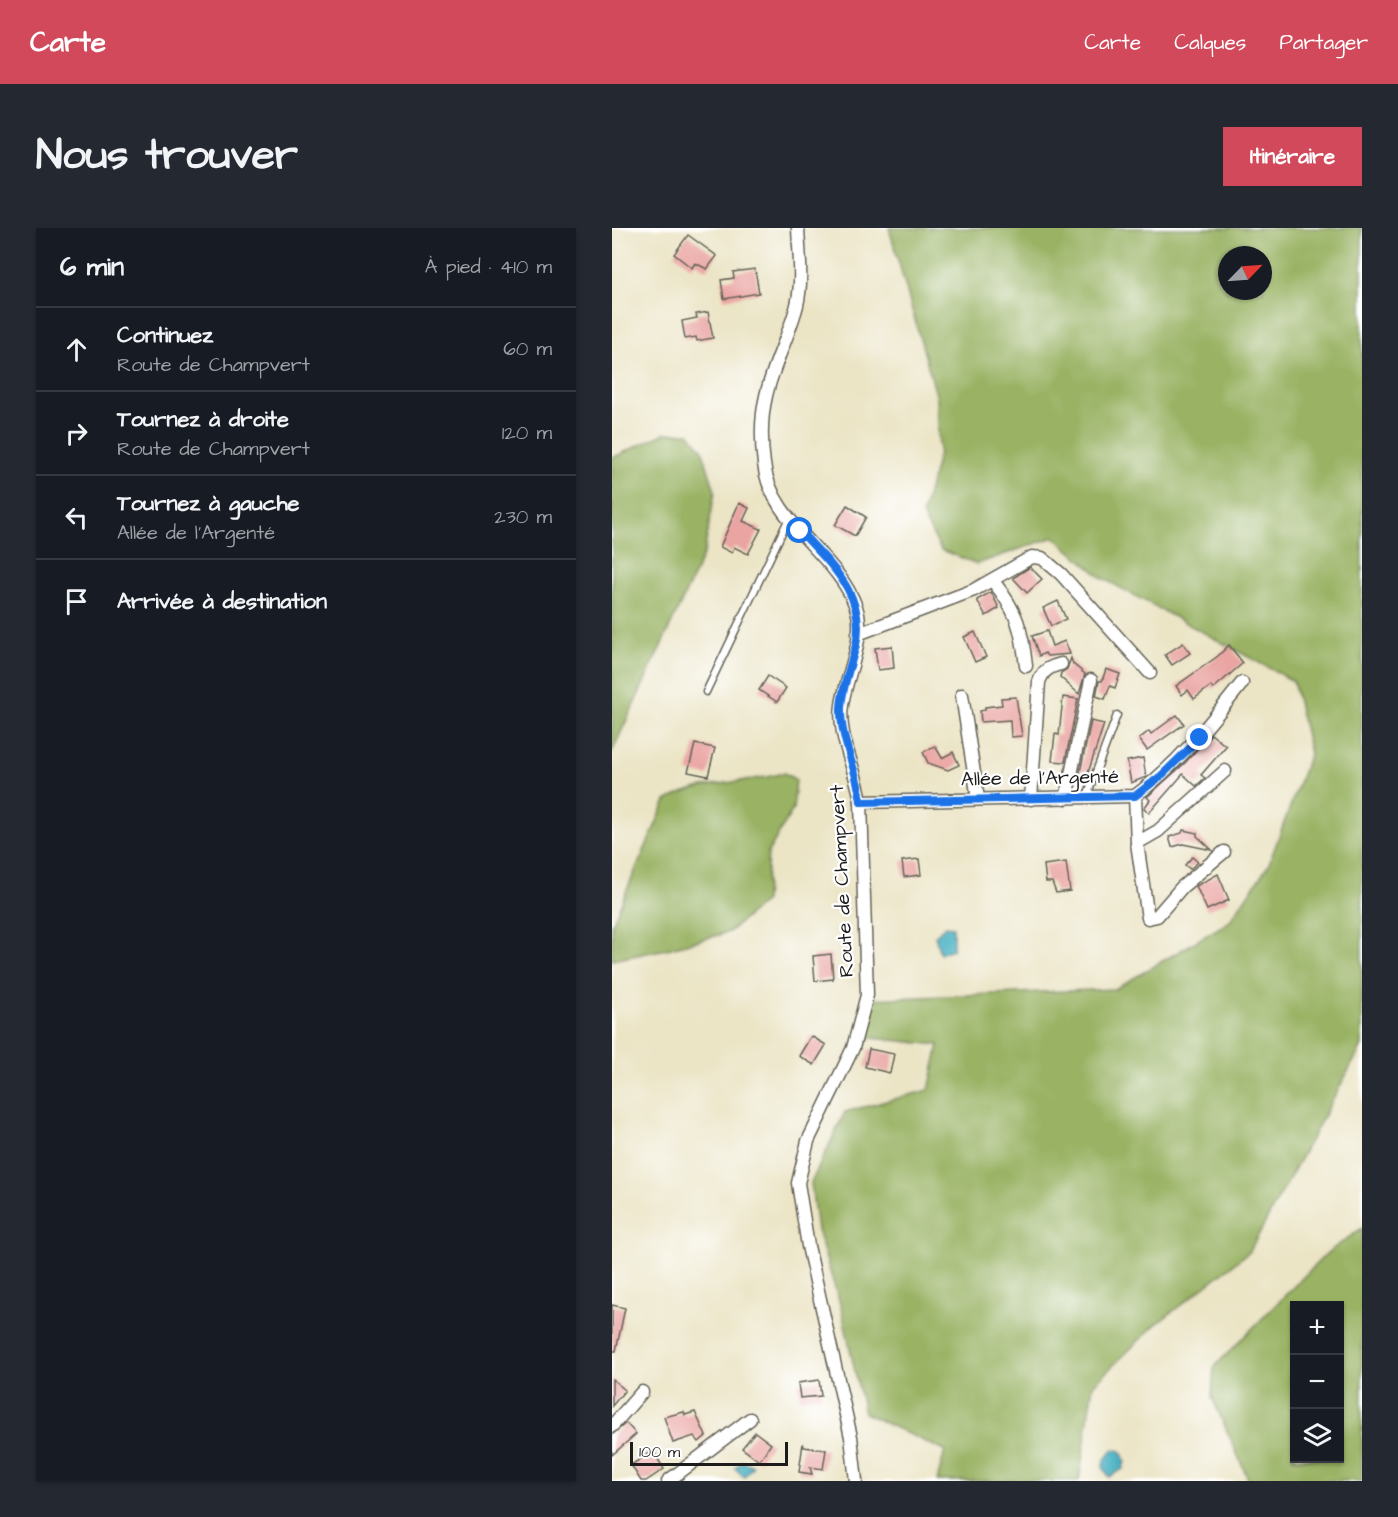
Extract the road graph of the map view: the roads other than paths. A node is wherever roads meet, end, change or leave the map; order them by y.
1 (798, 228) edge
2 (789, 518) junction
3 (993, 581) junction
4 (858, 634) junction
5 (1061, 664) dead end
6 (1026, 666) dead end
7 (1150, 673) dead end
8 (1091, 680) dead end
9 (1242, 683) dead end
10 (706, 692) dead end
11 (962, 695) dead end
12 (1117, 715) dead end
13 (1225, 771) dead end
14 (1135, 796) junction
15 (1086, 797) junction
16 (1066, 798) junction
17 (978, 799) junction
18 (1031, 799) junction
19 (861, 802) junction
20 (1137, 843) junction
21 (1224, 852) dead end
22 (642, 1392) dead end
23 (750, 1419) dead end
24 (612, 1426) edge
25 (668, 1481) edge
26 (856, 1481) edge

1 - 2 street, Route de Champvert
2 - 4 street, Route de Champvert
2 - 10 lane
3 - 4 street
3 - 6 street
3 - 7 street
4 - 19 street, Route de Champvert
5 - 18 street
8 - 16 street
9 - 14 street, Allée de l'Argenté
11 - 17 street
12 - 15 lane
13 - 20 street
14 - 15 street, Allée de l'Argenté
14 - 20 street
15 - 16 street, Allée de l'Argenté
16 - 18 street, Allée de l'Argenté
17 - 18 street, Allée de l'Argenté
17 - 19 street, Allée de l'Argenté
19 - 26 street, Route de Champvert
20 - 21 street
22 - 24 street
23 - 25 street

